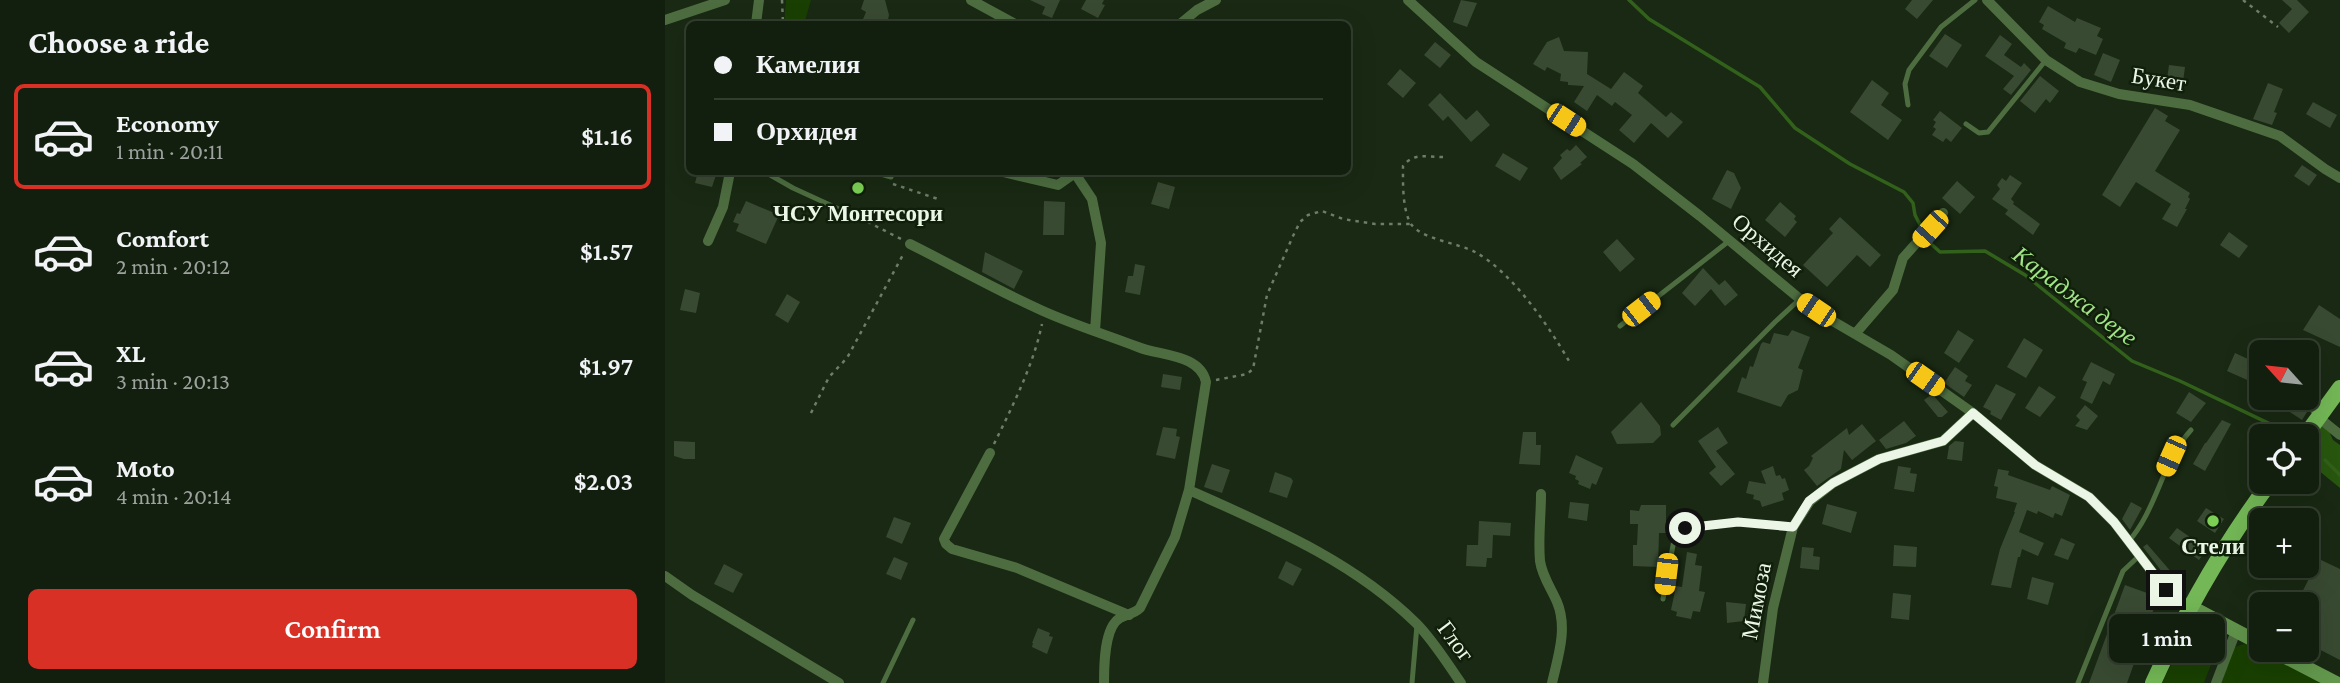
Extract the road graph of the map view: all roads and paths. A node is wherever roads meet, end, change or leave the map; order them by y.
1 (725, 0) edge
2 (759, 0) edge
3 (782, 0) edge
4 (971, 0) edge
5 (1216, 0) edge
6 (1408, 0) edge
7 (1975, 0) edge
8 (1987, 0) edge
9 (2243, 0) edge
10 (665, 20) edge
11 (756, 21) edge
12 (783, 21) edge
13 (1010, 21) edge
14 (1184, 21) edge
15 (2277, 27) dead end
16 (2046, 60) junction
17 (1907, 105) dead end
18 (1966, 124) dead end
19 (1443, 158) dead end
20 (729, 175) edge
21 (770, 175) edge
22 (1016, 175) edge
23 (1071, 175) edge
24 (1077, 175) edge
25 (2340, 178) edge
26 (890, 183) dead end
27 (941, 200) dead end
28 (1943, 213) dead end
29 (854, 216) joint
30 (1411, 224) junction
31 (708, 241) dead end
32 (1729, 241) junction
33 (909, 244) junction
34 (1800, 299) junction
35 (1044, 312) junction
36 (1620, 326) dead end
37 (1095, 331) junction
38 (1855, 334) junction
39 (1569, 361) dead end
40 (1206, 382) junction
41 (2340, 388) edge
42 (2312, 410) edge
43 (811, 413) dead end
44 (1973, 413) junction
45 (2318, 417) junction
46 (2313, 424) edge
47 (1673, 425) dead end
48 (2191, 430) dead end
49 (2340, 435) edge
50 (990, 453) joint
51 (1189, 490) junction
52 (1541, 494) dead end
53 (2262, 494) edge
54 (1793, 527) junction
55 (2128, 542) junction
56 (2139, 556) junction
57 (665, 576) edge
58 (1663, 599) dead end
59 (2191, 607) junction
60 (1129, 614) junction
61 (913, 620) dead end
62 (1417, 625) junction
63 (2236, 631) junction
64 (2249, 638) edge
65 (2295, 662) edge
66 (839, 683) edge
67 (883, 683) edge
68 (1104, 683) edge
69 (1412, 683) edge
70 (1461, 683) edge
71 (1552, 683) edge
72 (1763, 683) edge
73 (2078, 683) edge
74 (2153, 683) edge
75 (2216, 683) edge
76 (2336, 683) edge

1 - 10 street
2 - 11 street
3 - 12 path
4 - 13 street
5 - 14 street
6 - 32 street, Орхидея
7 - 17 lane
8 - 16 street, Букет
9 - 15 path
16 - 18 lane
16 - 25 street, Букет
19 - 30 path
20 - 31 street
21 - 29 lane
22 - 23 street
24 - 37 street
26 - 27 path
28 - 38 street
29 - 33 path
30 - 39 path
30 - 40 path
32 - 34 street, Орхидея
32 - 36 lane
33 - 35 street
33 - 43 path
34 - 38 street, Орхидея
34 - 47 lane
35 - 37 street
35 - 50 path
37 - 40 street
38 - 44 street, Орхидея
40 - 51 street
41 - 45 main road
42 - 45 lane
44 - 54 street
44 - 55 street, Орхидея
45 - 46 main road
45 - 49 street
48 - 55 lane
50 - 60 street
51 - 60 street
51 - 62 street, Глог
52 - 71 street
53 - 59 main road
54 - 58 lane
54 - 72 street, Мимоза
55 - 56 street, Орхидея
56 - 59 street, Орхидея
56 - 73 lane
57 - 66 street
59 - 63 street
59 - 74 main road
60 - 68 street
61 - 67 lane
62 - 69 lane
62 - 70 street, Глог
63 - 64 street
63 - 75 street
65 - 76 street

